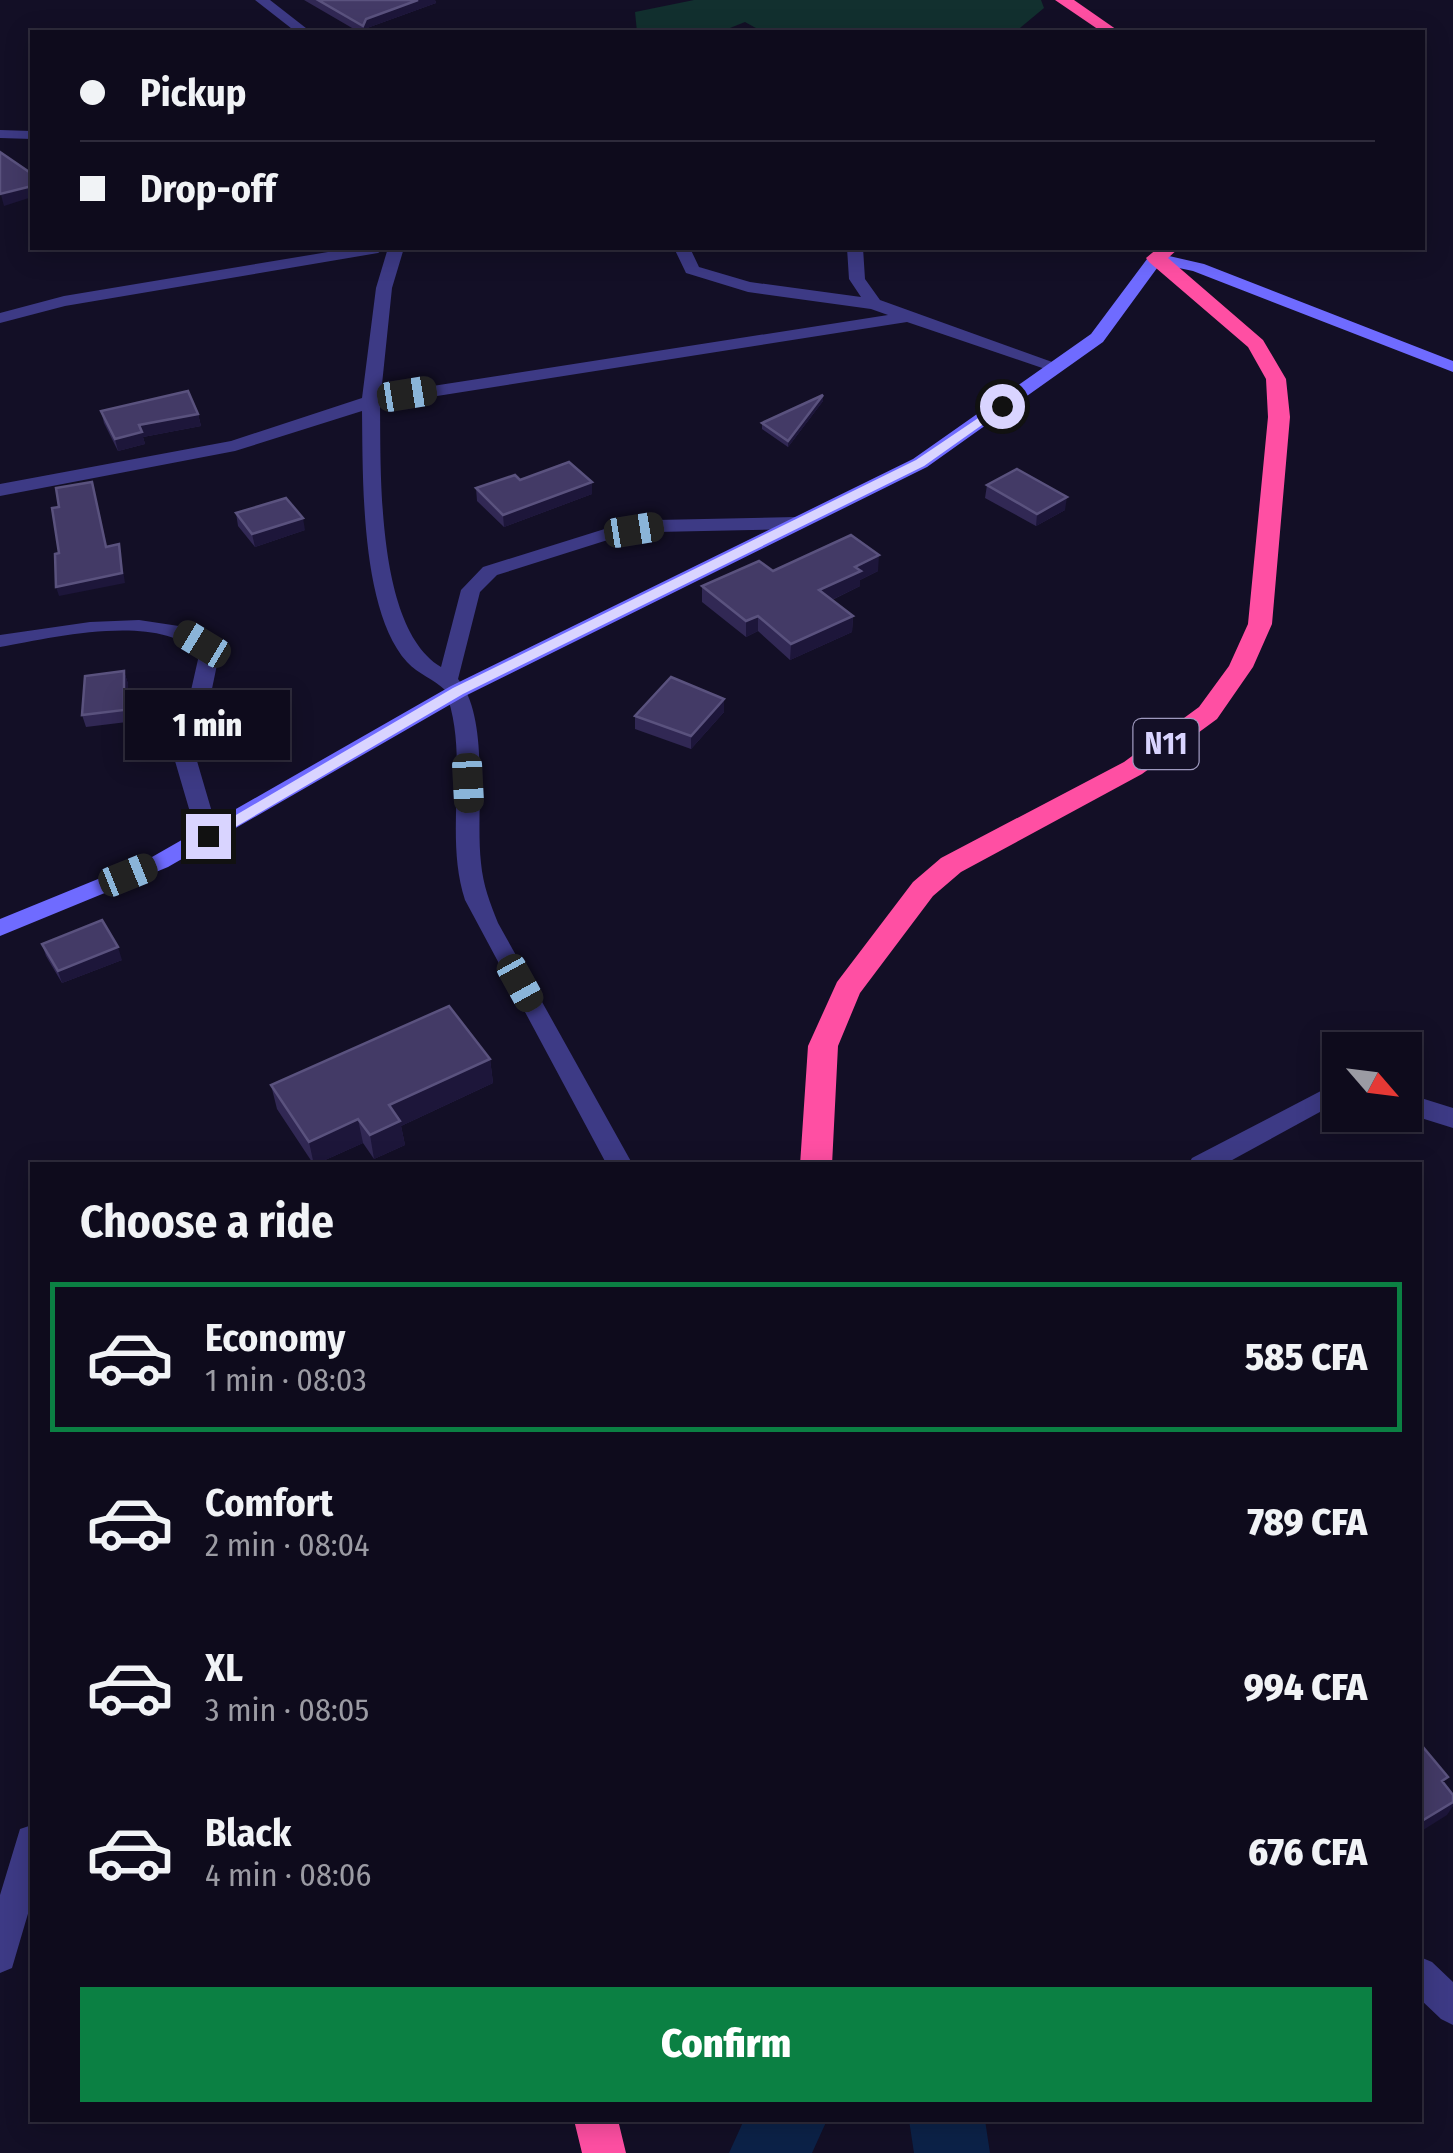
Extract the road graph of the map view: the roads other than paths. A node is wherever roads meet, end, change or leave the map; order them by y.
1 (262, 0) edge
2 (1064, 0) edge
3 (301, 30) edge
4 (1109, 30) edge
5 (0, 134) edge
6 (30, 134) edge
7 (354, 250) edge
8 (395, 250) edge
9 (683, 250) edge
10 (855, 250) edge
11 (1163, 253) edge
12 (384, 288) junction
13 (874, 304) junction
14 (908, 317) junction
15 (0, 318) edge
16 (1057, 367) junction
17 (1453, 367) edge
18 (371, 401) junction
19 (0, 490) edge
20 (796, 523) junction
21 (0, 641) edge
22 (453, 685) junction
23 (208, 836) junction
24 (0, 928) edge
25 (1322, 1100) edge
26 (1422, 1108) edge
27 (1453, 1118) edge
28 (618, 1162) edge
29 (816, 1162) edge
30 (1206, 1162) edge
31 (30, 1848) edge
32 (0, 1956) edge
33 (1422, 1976) edge
34 (1453, 2008) edge
35 (596, 2122) edge
36 (604, 2153) edge

1 - 3 street
2 - 4 highway
5 - 6 street
7 - 12 street
7 - 15 street
8 - 12 street
9 - 13 street
10 - 13 street
11 - 16 street
11 - 17 street
11 - 29 highway, N11
12 - 18 street
13 - 14 street
14 - 16 street
14 - 18 street
16 - 20 street
18 - 19 street
18 - 22 street
20 - 22 street
20 - 22 street
21 - 23 street
22 - 23 street
22 - 28 street
23 - 24 street
25 - 30 street
26 - 27 street
31 - 32 street
33 - 34 street
35 - 36 highway

